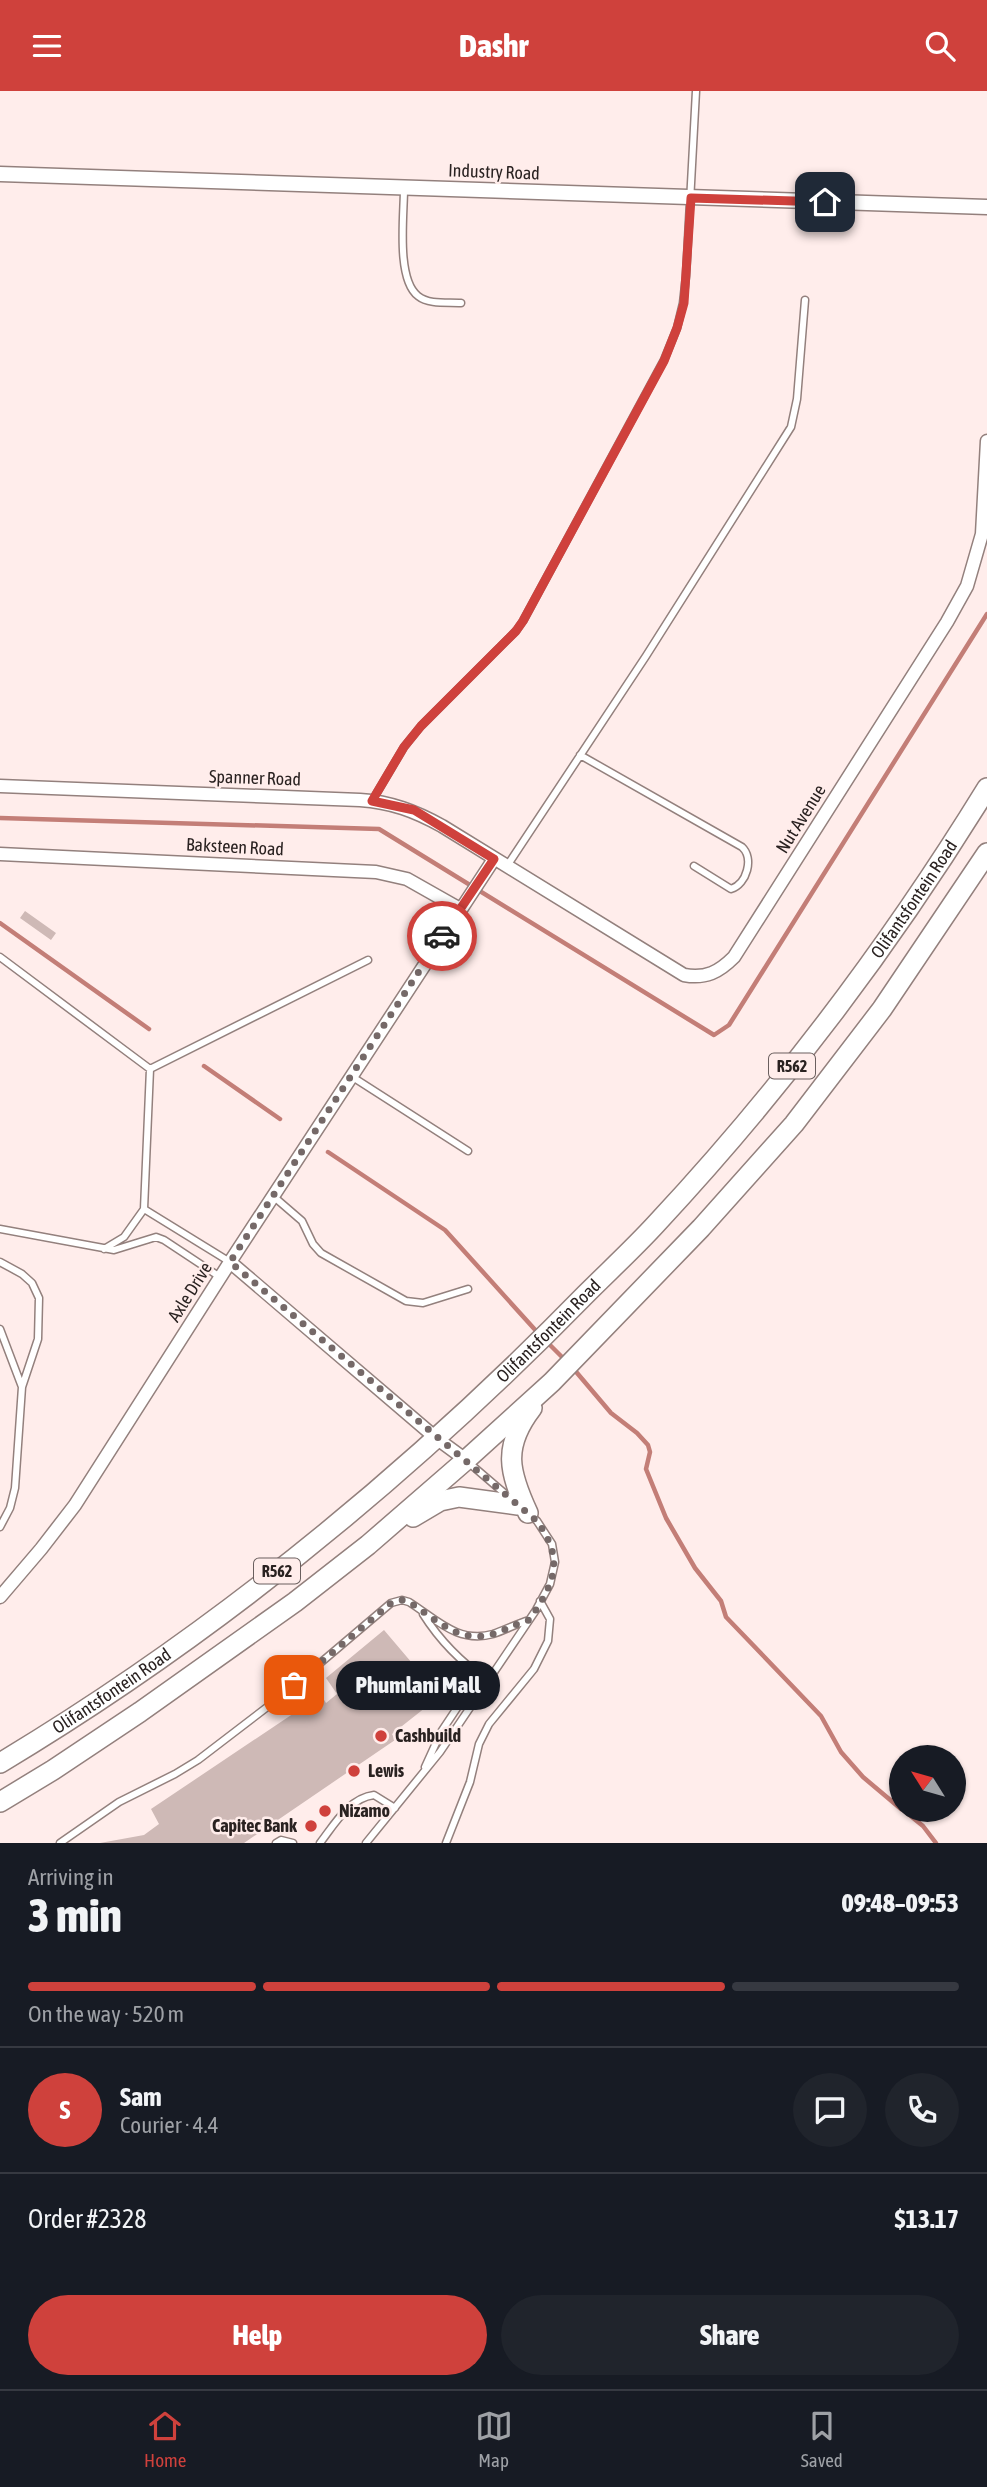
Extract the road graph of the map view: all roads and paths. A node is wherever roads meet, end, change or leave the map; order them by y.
1 (696, 91) edge
2 (0, 174) edge
3 (404, 189) junction
4 (691, 198) junction
5 (987, 207) edge
6 (805, 300) dead end
7 (461, 303) dead end
8 (987, 442) edge
9 (580, 755) junction
10 (0, 786) edge
11 (987, 788) edge
12 (372, 801) junction
13 (987, 853) edge
14 (0, 854) edge
15 (494, 859) junction
16 (507, 866) junction
17 (694, 866) dead end
18 (460, 909) junction
19 (0, 957) edge
20 (368, 960) dead end
21 (149, 1069) junction
22 (351, 1076) junction
23 (468, 1150) dead end
24 (273, 1196) junction
25 (144, 1209) junction
26 (0, 1229) edge
27 (104, 1249) junction
28 (0, 1262) edge
29 (230, 1262) junction
30 (220, 1277) junction
31 (468, 1290) dead end
32 (0, 1329) edge
33 (555, 1379) junction
34 (22, 1387) junction
35 (436, 1438) junction
36 (466, 1460) junction
37 (523, 1509) junction
38 (0, 1527) edge
39 (368, 1545) junction
40 (0, 1597) edge
41 (540, 1601) junction
42 (420, 1609) junction
43 (529, 1620) junction
44 (479, 1675) junction
45 (488, 1681) junction
46 (0, 1763) edge
47 (421, 1775) junction
48 (0, 1802) edge
49 (395, 1808) junction
50 (60, 1843) edge
51 (276, 1843) edge
52 (293, 1843) edge
53 (320, 1843) edge
54 (366, 1843) edge
55 (446, 1843) edge

1 - 4 lane
2 - 3 street, Industry Road
3 - 4 street, Industry Road
3 - 7 lane
4 - 5 street, Industry Road
4 - 12 lane
6 - 9 lane
8 - 16 street, Nut Avenue
9 - 16 lane
9 - 17 lane
10 - 12 street, Spanner Road
11 - 35 main road, Olifantsfontein Road / R562
12 - 15 street, Spanner Road
13 - 33 main road, Olifantsfontein Road / R562
14 - 18 street, Baksteen Road
15 - 16 street, Nut Avenue
15 - 18 street, Axle Drive
18 - 22 street, Axle Drive
19 - 21 lane
20 - 21 lane
21 - 25 lane
22 - 23 lane
22 - 24 street, Axle Drive
24 - 29 street, Axle Drive
24 - 31 lane
25 - 27 lane
25 - 29 lane
26 - 27 lane
27 - 30 lane
28 - 34 lane
29 - 30 street, Axle Drive
29 - 35 street
30 - 40 street, Axle Drive
32 - 34 lane
33 - 36 main road, Olifantsfontein Road / R562
33 - 37 main road
34 - 38 lane
35 - 36 street
35 - 46 main road, Olifantsfontein Road / R562
36 - 37 lane
36 - 39 main road, Olifantsfontein Road / R562
37 - 39 main road
37 - 41 lane
39 - 48 main road, Olifantsfontein Road / R562
41 - 43 lane
41 - 55 lane
42 - 43 lane
42 - 44 lane
42 - 50 lane
43 - 45 lane
44 - 45 lane
44 - 47 lane
45 - 47 lane
47 - 49 lane
49 - 53 lane
49 - 54 lane
51 - 52 lane

